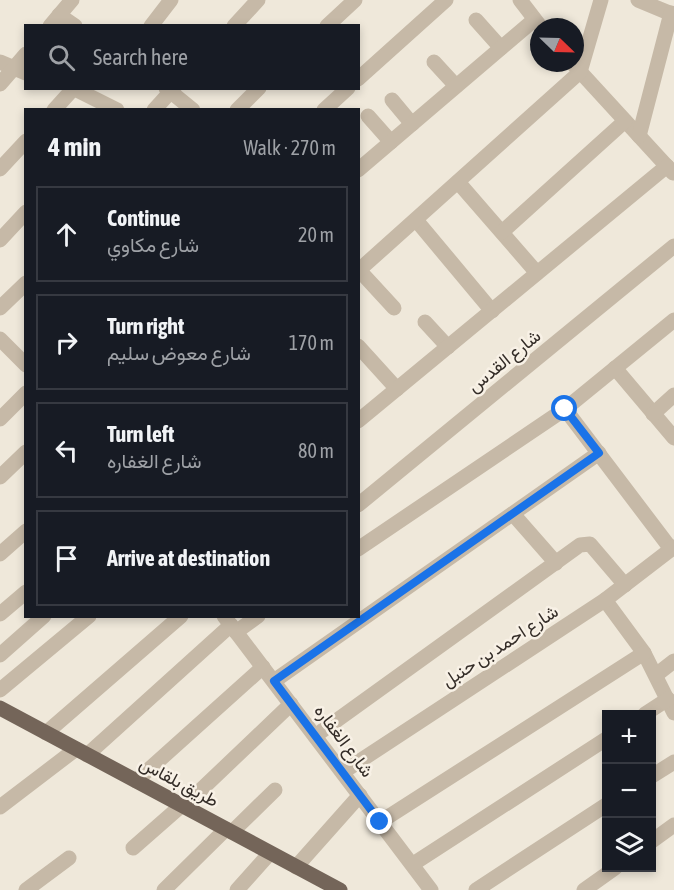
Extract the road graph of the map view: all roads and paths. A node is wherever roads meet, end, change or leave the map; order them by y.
1 (72, 0) edge
2 (171, 0) edge
3 (258, 0) edge
4 (355, 0) edge
5 (446, 0) edge
6 (519, 0) edge
7 (601, 0) edge
8 (638, 0) edge
9 (672, 14) edge
10 (533, 18) edge
11 (54, 20) edge
12 (476, 20) dead end
13 (153, 24) edge
14 (236, 24) edge
15 (329, 24) edge
16 (530, 28) edge
17 (584, 46) edge
18 (501, 48) junction
19 (24, 56) edge
20 (434, 62) dead end
21 (13, 68) edge
22 (572, 72) edge
23 (580, 72) edge
24 (360, 77) edge
25 (0, 84) edge
26 (456, 86) junction
27 (71, 90) edge
28 (83, 90) edge
29 (170, 90) edge
30 (257, 90) edge
31 (346, 90) edge
32 (98, 93) edge
33 (392, 100) dead end
34 (56, 108) edge
35 (115, 108) edge
36 (156, 108) edge
37 (191, 108) edge
38 (239, 108) edge
39 (326, 108) edge
40 (368, 116) dead end
41 (625, 121) junction
42 (412, 124) junction
43 (639, 136) junction
44 (391, 142) junction
45 (24, 143) edge
46 (361, 164) edge
47 (0, 169) edge
48 (670, 170) edge
49 (458, 182) junction
50 (24, 214) edge
51 (416, 220) junction
52 (501, 232) junction
53 (0, 240) edge
54 (674, 246) edge
55 (360, 270) edge
56 (360, 272) edge
57 (537, 273) junction
58 (24, 285) edge
59 (0, 308) edge
60 (394, 308) dead end
61 (492, 311) junction
62 (674, 320) edge
63 (425, 322) dead end
64 (0, 339) edge
65 (448, 347) junction
66 (360, 348) edge
67 (24, 362) edge
68 (615, 368) junction
69 (397, 389) junction
70 (24, 395) edge
71 (674, 395) edge
72 (565, 409) junction
73 (653, 414) junction
74 (0, 419) edge
75 (360, 419) edge
76 (674, 438) edge
77 (599, 453) junction
78 (24, 454) edge
79 (0, 477) edge
80 (360, 503) edge
81 (513, 514) junction
82 (24, 533) edge
83 (360, 548) edge
84 (673, 548) edge
85 (0, 554) edge
86 (556, 563) junction
87 (625, 585) junction
88 (24, 594) edge
89 (605, 600) junction
90 (0, 614) edge
91 (42, 618) edge
92 (87, 618) edge
93 (179, 618) edge
94 (251, 618) edge
95 (230, 624) edge
96 (644, 654) junction
97 (0, 656) edge
98 (674, 662) edge
99 (263, 667) junction
100 (656, 675) junction
101 (274, 681) junction
102 (0, 690) edge
103 (291, 704) junction
104 (671, 706) edge
105 (0, 708) edge
106 (656, 711) edge
107 (46, 733) junction
108 (315, 736) junction
109 (602, 742) edge
110 (82, 752) junction
111 (674, 762) edge
112 (343, 772) junction
113 (656, 773) edge
114 (136, 781) junction
115 (275, 790) dead end
116 (360, 795) junction
117 (183, 806) junction
118 (0, 807) edge
119 (602, 808) edge
120 (380, 822) junction
121 (674, 825) edge
122 (229, 831) junction
123 (656, 838) edge
124 (133, 848) dead end
125 (270, 853) junction
126 (69, 858) dead end
127 (413, 864) junction
128 (296, 867) junction
129 (608, 872) edge
130 (26, 890) edge
131 (164, 890) edge
132 (237, 890) edge
133 (340, 890) edge
134 (431, 890) edge
135 (476, 890) edge
136 (584, 890) edge

1 - 11 street
2 - 13 street
3 - 14 street
4 - 15 street
5 - 24 street
6 - 10 street
7 - 17 street
8 - 9 street
9 - 43 street
12 - 18 street
16 - 18 street
18 - 26 street
19 - 21 street
20 - 26 street
21 - 25 street
22 - 49 street
23 - 41 street
26 - 42 street
27 - 34 street
28 - 32 street
29 - 36 street
29 - 37 street
30 - 38 street
31 - 39 street
32 - 35 street
33 - 42 street
40 - 44 street
41 - 43 street
41 - 52 street
42 - 44 street
43 - 48 street
44 - 46 street
45 - 47 street
48 - 57 street
49 - 51 street
49 - 52 street
50 - 53 street
51 - 55 street
51 - 61 street
52 - 57 street
54 - 80 street, شارع القدس
56 - 60 street
57 - 61 street
58 - 59 street
61 - 65 street
62 - 68 street
63 - 65 street
64 - 67 street
65 - 69 street
66 - 69 street
68 - 72 street
68 - 73 street
69 - 75 street
70 - 74 street
71 - 73 street
72 - 77 street
72 - 83 street
73 - 76 street
77 - 81 street
77 - 84 street
78 - 79 street
81 - 86 street
81 - 101 street
82 - 85 street
84 - 87 street, شارع احمد بن حنبل
86 - 87 street
86 - 108 street
87 - 89 street, شارع احمد بن حنبل
88 - 90 street
89 - 96 street
89 - 112 street, شارع احمد بن حنبل
91 - 97 street
92 - 102 street
93 - 107 street
94 - 95 street
95 - 99 street, شارع الغفاره
95 - 110 street
96 - 100 street
96 - 120 street
98 - 100 street
99 - 101 street, شارع الغفاره
99 - 114 street
100 - 104 street
101 - 103 street, شارع الغفاره
103 - 108 street, شارع الغفاره
103 - 117 street
104 - 106 street
105 - 107 main road, طريق بلقاس
107 - 110 main road, طريق بلقاس
108 - 112 street, شارع الغفاره
109 - 127 street
110 - 114 main road, طريق بلقاس
110 - 118 street
111 - 113 street
112 - 116 street, شارع الغفاره
114 - 117 main road, طريق بلقاس
115 - 122 street
116 - 120 street, شارع الغفاره
116 - 128 street
117 - 122 main road, طريق بلقاس
117 - 124 street
119 - 135 street
120 - 127 street, شارع الغفاره
121 - 123 street
122 - 125 main road, طريق بلقاس
122 - 131 street
125 - 128 main road, طريق بلقاس
125 - 132 street
126 - 130 street
127 - 134 street, شارع الغفاره
128 - 133 main road, طريق بلقاس
129 - 136 street

